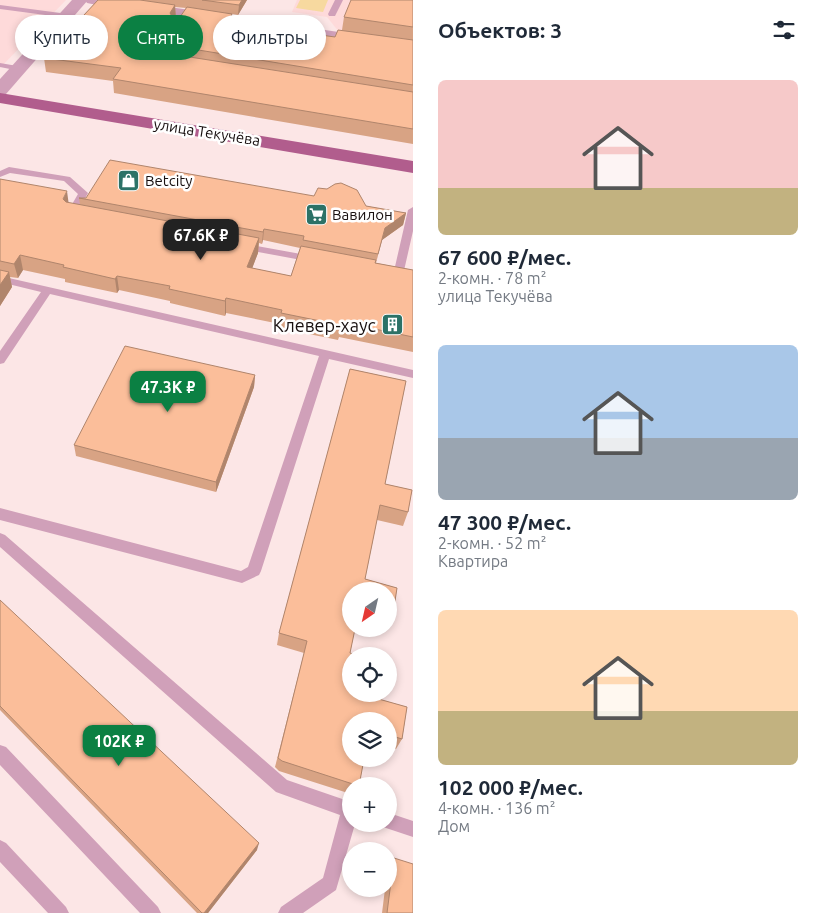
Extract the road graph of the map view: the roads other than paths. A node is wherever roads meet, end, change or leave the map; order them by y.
1 (3, 0) edge
2 (80, 0) edge
3 (92, 0) edge
4 (339, 0) edge
5 (0, 3) edge
6 (0, 7) edge
7 (332, 14) dead end
8 (39, 15) edge
9 (68, 15) edge
10 (413, 48) edge
11 (27, 60) edge
12 (0, 65) edge
13 (20, 68) junction
14 (0, 90) edge
15 (0, 98) edge
16 (413, 166) edge
17 (0, 174) edge
18 (413, 210) edge
19 (91, 217) edge
20 (235, 244) edge
21 (321, 261) edge
22 (378, 272) edge
23 (0, 279) edge
24 (48, 289) junction
25 (325, 355) junction
26 (0, 360) edge
27 (413, 374) edge
28 (0, 514) edge
29 (0, 539) edge
30 (0, 753) edge
31 (342, 807) edge
32 (397, 824) edge
33 (413, 829) edge
34 (345, 832) edge
35 (0, 849) edge
36 (60, 913) edge
37 (152, 913) edge
38 (287, 913) edge

1 - 5 lane
2 - 9 street
3 - 10 street
4 - 7 lane
6 - 8 lane
11 - 13 street
12 - 13 lane
13 - 14 street
15 - 16 main road, улица Текучёва
17 - 19 lane
18 - 22 lane
20 - 21 lane
23 - 24 lane
24 - 25 lane
24 - 26 lane
25 - 27 lane
25 - 28 lane
29 - 31 lane
30 - 37 lane
32 - 33 lane
34 - 38 lane
35 - 36 lane

